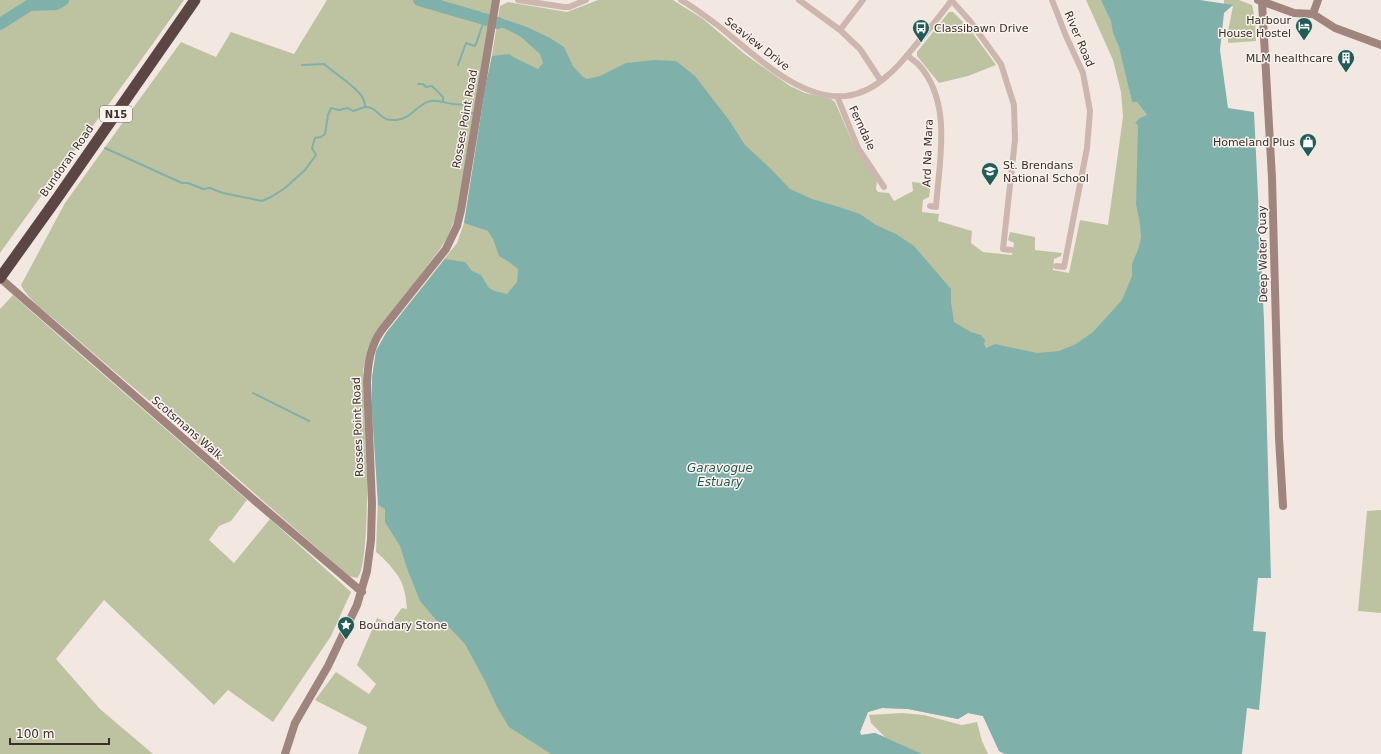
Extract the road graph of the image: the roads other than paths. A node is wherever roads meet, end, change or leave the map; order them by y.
1 (195, 0) edge
2 (496, 0) edge
3 (518, 0) edge
4 (586, 0) edge
5 (681, 0) edge
6 (799, 0) edge
7 (863, 0) edge
8 (1052, 0) edge
9 (1318, 0) edge
10 (952, 1) edge
11 (1260, 1) edge
12 (1313, 14) junction
13 (840, 30) junction
14 (1381, 45) edge
15 (908, 55) junction
16 (881, 81) junction
17 (837, 96) junction
18 (884, 187) dead end
19 (930, 206) dead end
20 (1011, 250) dead end
21 (1056, 266) dead end
22 (0, 278) edge
23 (1283, 506) dead end
24 (362, 592) junction
25 (284, 754) edge

1 - 22 highway, Bundoran Road / N15
2 - 24 street, Rosses Point Road
3 - 4 street
5 - 17 street, Seaview Drive
6 - 13 street
7 - 13 street
8 - 21 street, River Road
9 - 12 street
10 - 15 street, Seaview Drive
10 - 20 street
11 - 12 street
11 - 23 street, Deep Water Quay
12 - 14 street
13 - 16 street
15 - 16 street, Seaview Drive
15 - 19 street, Ard Na Mara
16 - 17 street, Seaview Drive
17 - 18 street, Ferndale
22 - 24 street, Scotsmans Walk
24 - 25 street, Rosses Point Road

